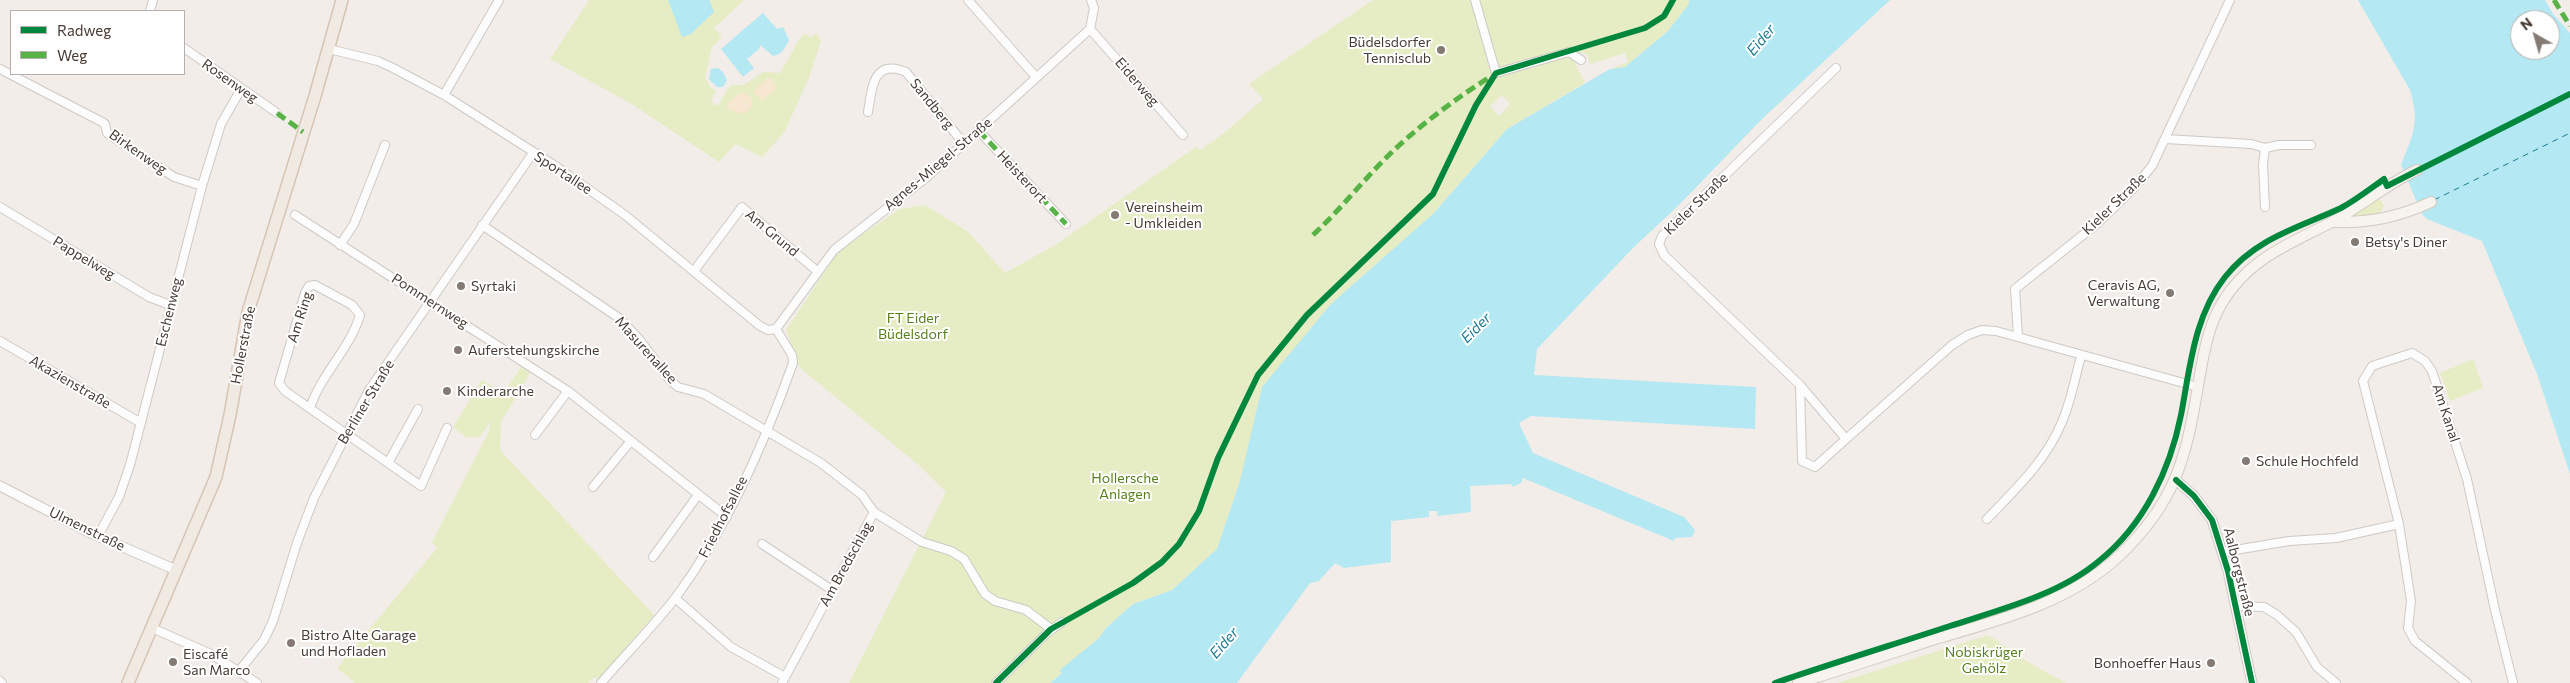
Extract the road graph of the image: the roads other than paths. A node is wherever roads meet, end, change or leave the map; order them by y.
1 (342, 0) edge
2 (499, 0) edge
3 (968, 0) edge
4 (1091, 0) edge
5 (1475, 0) edge
6 (2230, 0) edge
7 (1090, 29) junction
8 (185, 49) edge
9 (329, 49) junction
10 (1581, 60) dead end
11 (1836, 68) dead end
12 (0, 70) edge
13 (1036, 77) junction
14 (241, 89) junction
15 (444, 95) junction
16 (868, 112) dead end
17 (277, 113) dead end
18 (979, 131) junction
19 (1183, 135) dead end
20 (2166, 139) junction
21 (964, 144) junction
22 (384, 145) dead end
23 (2311, 146) dead end
24 (2265, 148) junction
25 (533, 153) junction
26 (2417, 170) dead end
27 (202, 186) junction
28 (2431, 202) dead end
29 (0, 207) edge
30 (2265, 207) dead end
31 (295, 215) dead end
32 (2332, 222) junction
33 (1066, 224) dead end
34 (482, 225) junction
35 (340, 245) junction
36 (694, 271) junction
37 (817, 271) junction
38 (431, 301) junction
39 (170, 305) junction
40 (776, 329) junction
41 (2018, 336) junction
42 (0, 341) edge
43 (2081, 356) junction
44 (1800, 385) junction
45 (2198, 387) junction
46 (568, 391) junction
47 (310, 408) junction
48 (418, 409) dead end
49 (141, 423) junction
50 (447, 428) dead end
51 (766, 430) junction
52 (346, 433) junction
53 (535, 435) dead end
54 (1846, 439) junction
55 (630, 442) junction
56 (388, 462) junction
57 (2176, 480) junction
58 (0, 486) edge
59 (593, 486) dead end
60 (698, 496) junction
61 (874, 512) junction
62 (726, 517) junction
63 (1987, 519) dead end
64 (2399, 524) junction
65 (98, 536) junction
66 (762, 544) dead end
67 (2223, 552) junction
68 (653, 557) dead end
69 (176, 570) junction
70 (832, 590) junction
71 (675, 598) junction
72 (2235, 606) junction
73 (1062, 622) dead end
74 (152, 628) junction
75 (1051, 629) junction
76 (239, 670) junction
77 (784, 680) edge
78 (128, 683) edge
79 (257, 683) edge
80 (600, 683) edge
81 (996, 683) edge
82 (1798, 683) edge
83 (2252, 683) edge
84 (2336, 683) edge
85 (2467, 683) edge
86 (2514, 683) edge

1 - 9 main road, Hollerstraße
2 - 15 street
3 - 13 street
4 - 7 street
5 - 10 street
6 - 20 street, Kieler Straße
7 - 13 street, Agnes-Miegel-Straße
7 - 19 street, Eiderweg
8 - 14 street, Rosenweg
9 - 15 street, Sportallee
9 - 69 main road, Hollerstraße
11 - 44 street, Kieler Straße
12 - 27 street, Birkenweg
13 - 18 street, Agnes-Miegel-Straße
14 - 17 street, Rosenweg
14 - 27 street, Eschenweg
15 - 25 street, Sportallee
16 - 21 street, Sandberg
18 - 21 street, Agnes-Miegel-Straße
18 - 33 street, Heisterort
20 - 24 street
20 - 41 street, Kieler Straße
21 - 37 street, Agnes-Miegel-Straße
22 - 35 street
23 - 24 street
24 - 30 street
25 - 34 street, Berliner Straße
25 - 36 street, Sportallee
26 - 32 main road
27 - 39 street, Eschenweg
28 - 32 main road
29 - 39 street, Pappelweg
31 - 35 street, Pommernweg
32 - 45 main road
34 - 38 street, Berliner Straße
34 - 51 street, Masurenallee
35 - 38 street, Pommernweg
36 - 37 street, Am Grund
36 - 40 street, Sportallee
37 - 40 street, Agnes-Miegel-Straße
38 - 46 street, Pommernweg
38 - 52 street, Berliner Straße
39 - 49 street, Eschenweg
40 - 51 street, Friedhofsallee
41 - 43 street
41 - 54 street
42 - 49 street, Akazienstraße
43 - 45 street
43 - 63 street
44 - 54 street, Kieler Straße
44 - 54 street
45 - 57 main road
46 - 53 street
46 - 55 street, Pommernweg
47 - 47 street, Am Ring
47 - 52 street, Am Ring
48 - 56 street
49 - 65 street, Eschenweg
50 - 56 street, Am Ring
51 - 61 street, Am Bredschlag
51 - 62 street, Friedhofsallee
52 - 56 street, Am Ring
52 - 76 street, Berliner Straße
55 - 59 street
55 - 60 street, Pommernweg
57 - 67 street, Aalborgstraße
57 - 82 main road
58 - 65 street, Ulmenstraße
60 - 62 street, Pommernweg
60 - 68 street
61 - 70 street, Am Bredschlag
61 - 75 street
62 - 71 street, Friedhofsallee
64 - 67 street
64 - 85 street, Am Kanal
64 - 86 street, Am Kanal
65 - 69 street, Ulmenstraße
66 - 70 street
67 - 72 street, Aalborgstraße
69 - 74 main road, Hollerstraße
70 - 77 street, Am Bredschlag
71 - 77 street
71 - 80 street, Friedhofsallee
72 - 83 street, Aalborgstraße
72 - 84 street
73 - 75 street
74 - 76 street
74 - 78 main road, Hollerstraße
75 - 81 street
76 - 79 street

